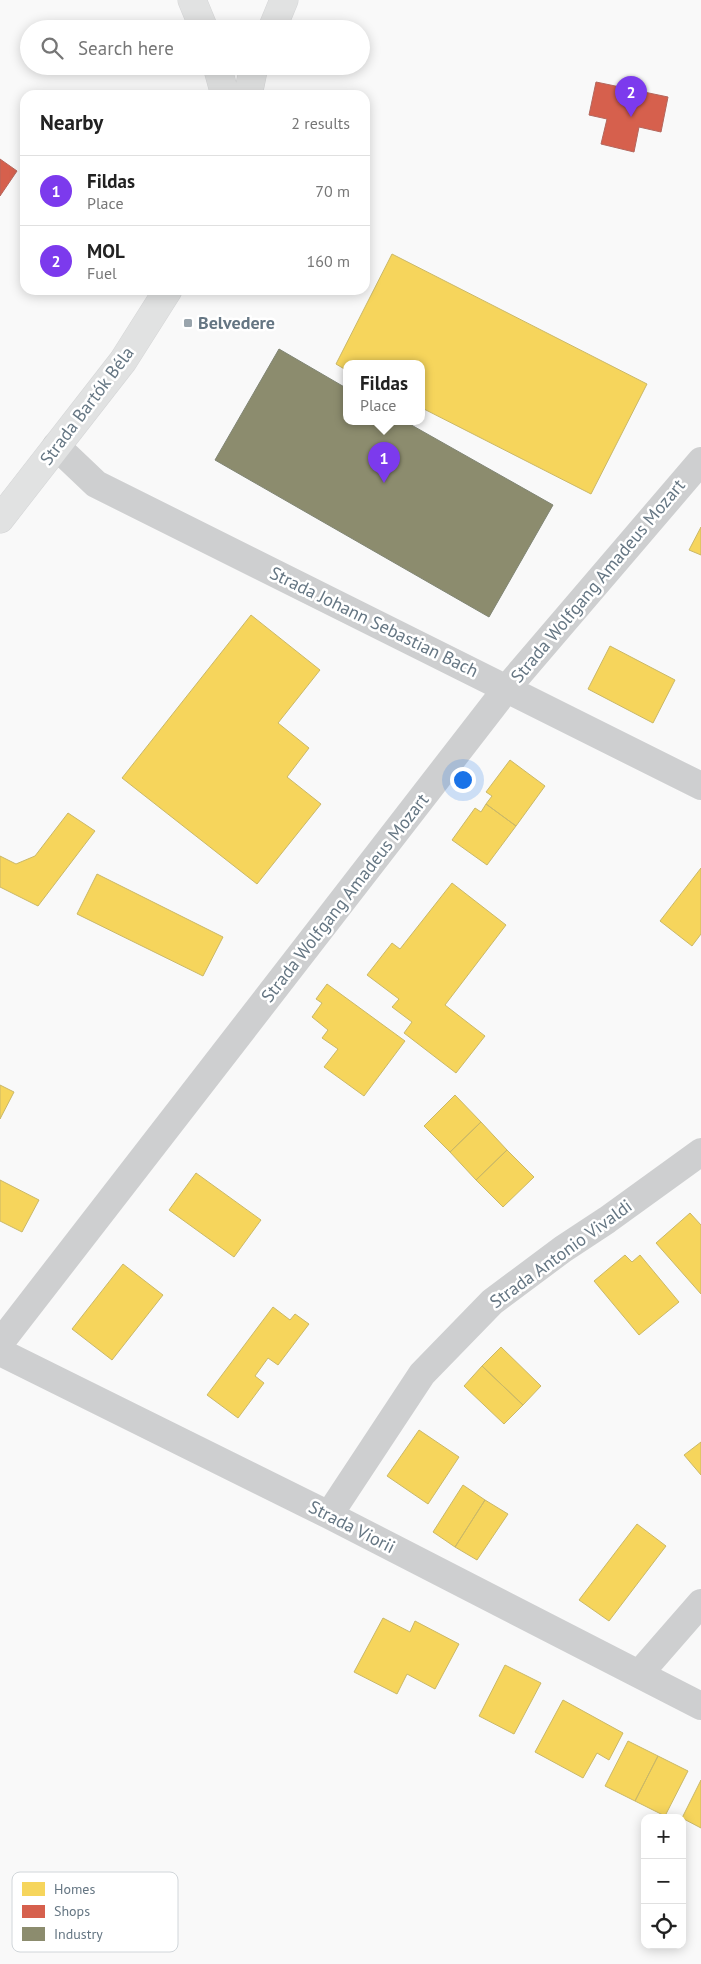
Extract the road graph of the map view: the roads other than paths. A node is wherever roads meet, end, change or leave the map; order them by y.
1 (192, 0) edge
2 (262, 0) edge
3 (284, 0) edge
4 (200, 20) edge
5 (259, 20) edge
6 (276, 20) edge
7 (219, 75) edge
8 (224, 90) edge
9 (165, 295) edge
10 (56, 446) junction
11 (701, 461) edge
12 (0, 519) edge
13 (507, 688) junction
14 (701, 786) edge
15 (701, 1152) edge
16 (0, 1343) edge
17 (0, 1352) edge
18 (329, 1515) junction
19 (701, 1603) edge
20 (639, 1674) junction
21 (701, 1706) edge

1 - 4 main road
2 - 5 main road
3 - 6 main road
7 - 8 main road
9 - 10 main road, Strada Bartók Béla
10 - 12 main road, Strada Bartók Béla
10 - 13 street, Strada Johann Sebastian Bach
11 - 13 street, Strada Wolfgang Amadeus Mozart
13 - 14 street, Strada Johann Sebastian Bach
13 - 16 street, Strada Wolfgang Amadeus Mozart
15 - 18 street, Strada Antonio Vivaldi
17 - 18 street, Strada Viorii
18 - 20 street, Strada Viorii
19 - 20 street
20 - 21 street, Strada Viorii

